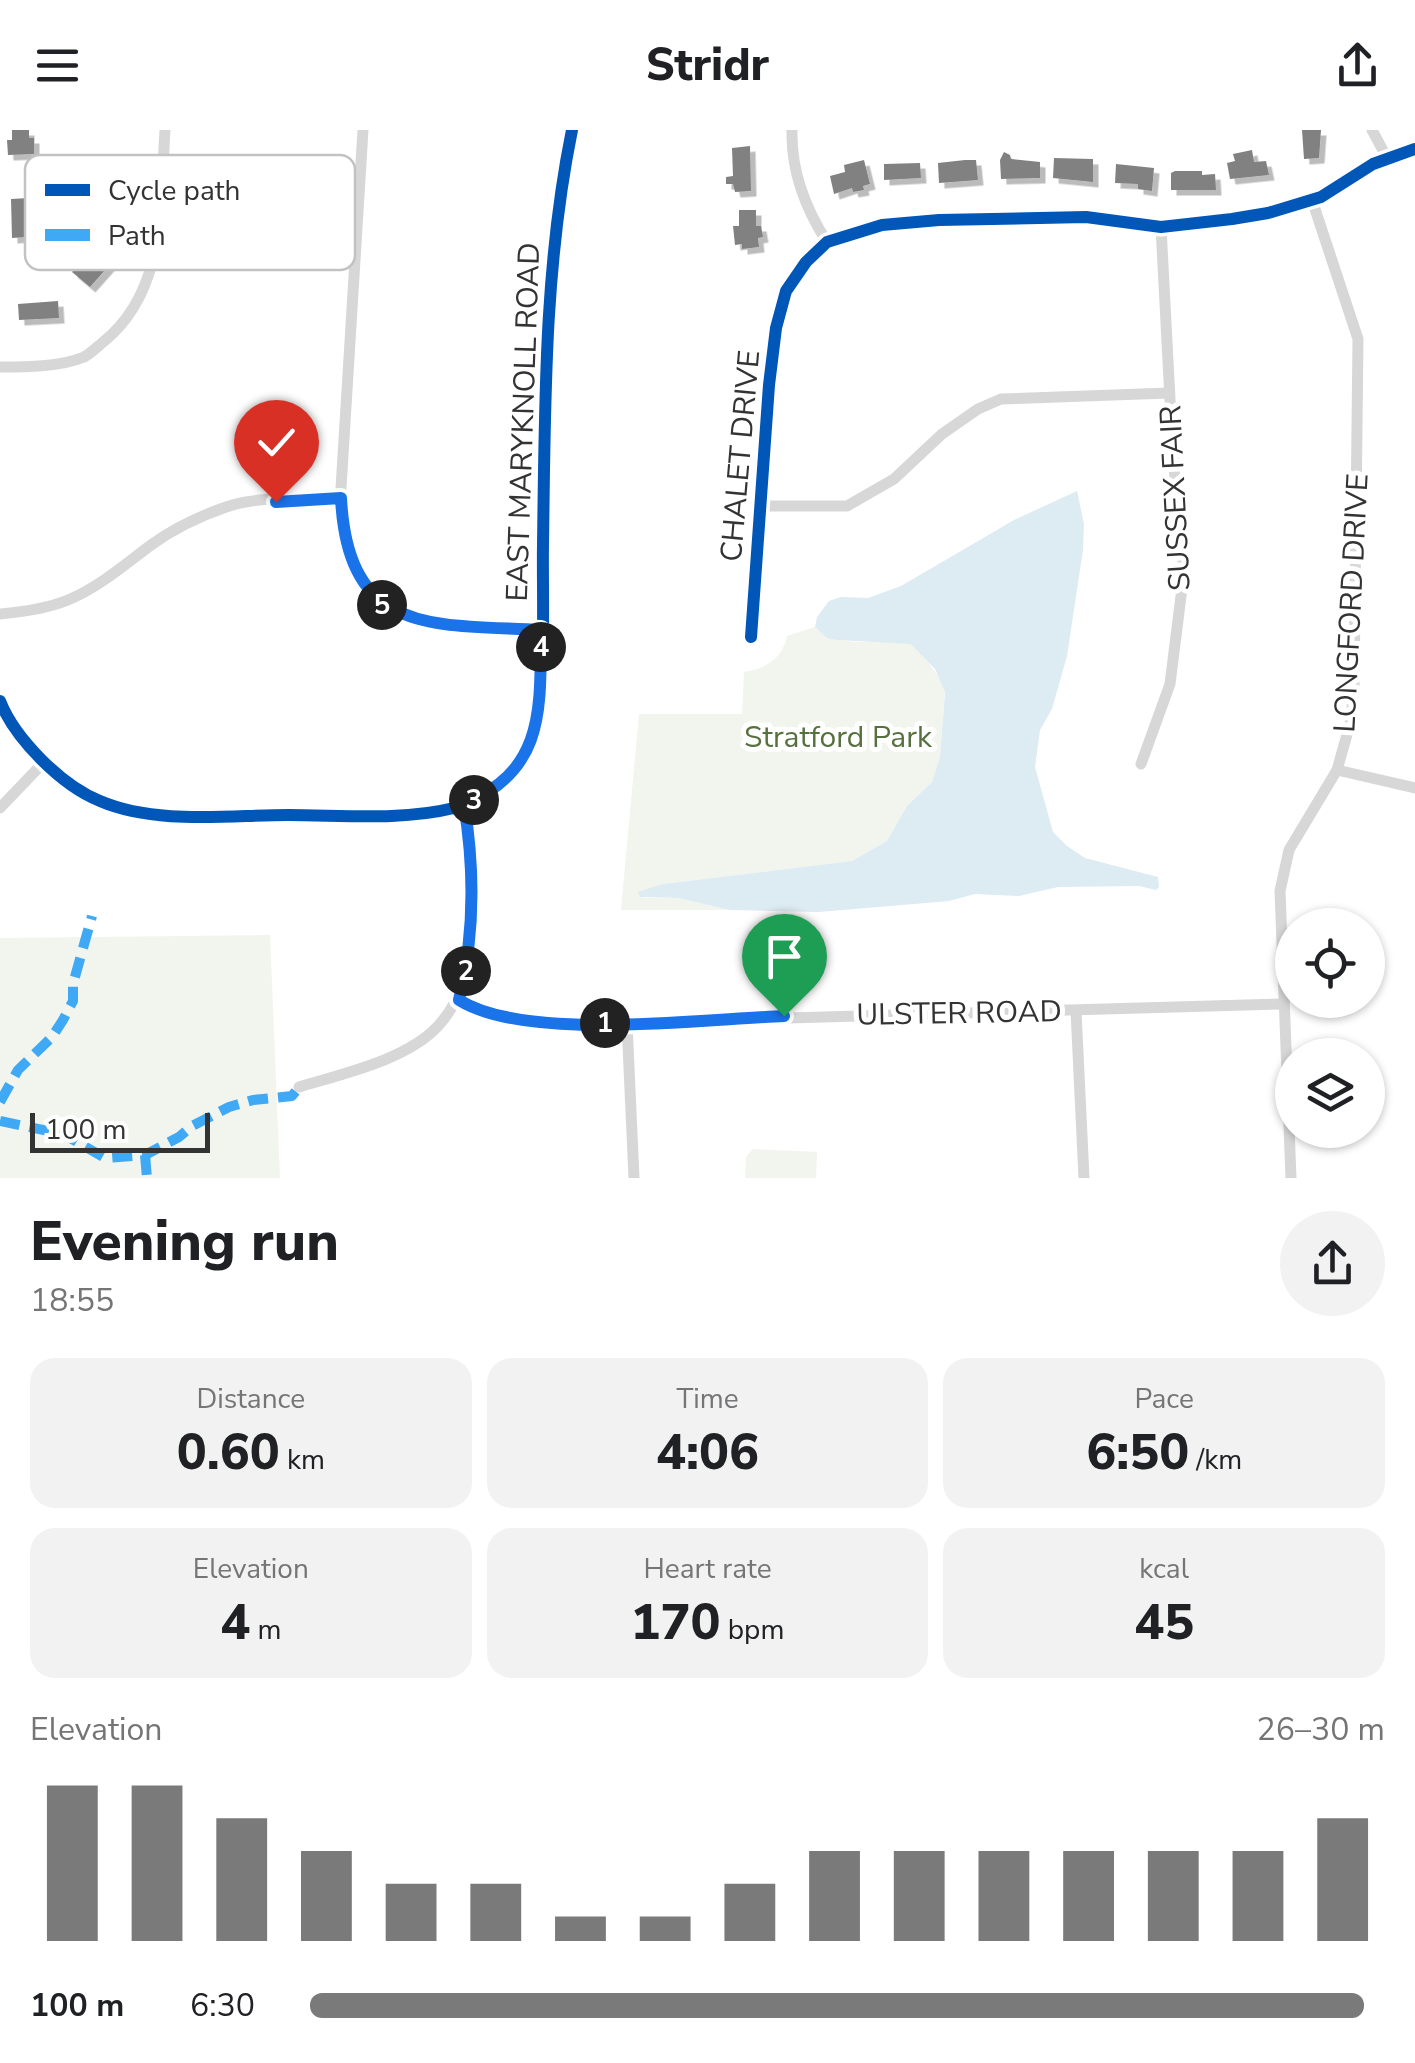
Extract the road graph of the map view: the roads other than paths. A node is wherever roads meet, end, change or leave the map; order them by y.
1 (165, 130) edge
2 (363, 130) edge
3 (572, 130) edge
4 (792, 130) edge
5 (1372, 130) edge
6 (1415, 149) edge
7 (163, 155) edge
8 (1387, 158) junction
9 (1312, 200) junction
10 (1161, 226) junction
11 (828, 242) junction
12 (355, 264) edge
13 (151, 270) edge
14 (355, 270) edge
15 (0, 367) edge
16 (1168, 393) junction
17 (341, 498) junction
18 (760, 506) junction
19 (0, 614) edge
20 (541, 630) junction
21 (750, 637) dead end
22 (0, 701) edge
23 (44, 762) junction
24 (1142, 764) dead end
25 (1337, 770) junction
26 (1415, 788) edge
27 (464, 804) junction
28 (0, 808) edge
29 (1280, 908) edge
30 (459, 1000) junction
31 (1275, 1004) edge
32 (1076, 1011) junction
33 (1284, 1018) edge
34 (627, 1023) junction
35 (298, 1087) dead end
36 (634, 1178) edge
37 (1084, 1178) edge
38 (1291, 1178) edge

1 - 7 street
2 - 12 street
3 - 20 street, EAST MARYKNOLL ROAD
4 - 11 street
5 - 8 street
6 - 8 street
8 - 9 street
9 - 10 street
9 - 25 street, LONGFORD DRIVE
10 - 11 street
10 - 16 street, SUSSEX FAIR
11 - 18 street, CHALET DRIVE
13 - 15 street
14 - 17 street
16 - 18 street
16 - 24 street, SUSSEX FAIR
17 - 19 street
17 - 20 street
18 - 21 street, CHALET DRIVE
20 - 27 street, EAST MARYKNOLL ROAD
22 - 23 street
23 - 27 street
23 - 28 street
25 - 26 street
25 - 29 street, LONGFORD DRIVE
27 - 30 street
30 - 34 street, ULSTER ROAD
30 - 35 street
31 - 32 street, ULSTER ROAD
32 - 34 street, ULSTER ROAD
32 - 37 street
33 - 38 street, LONGFORD DRIVE
34 - 36 street

